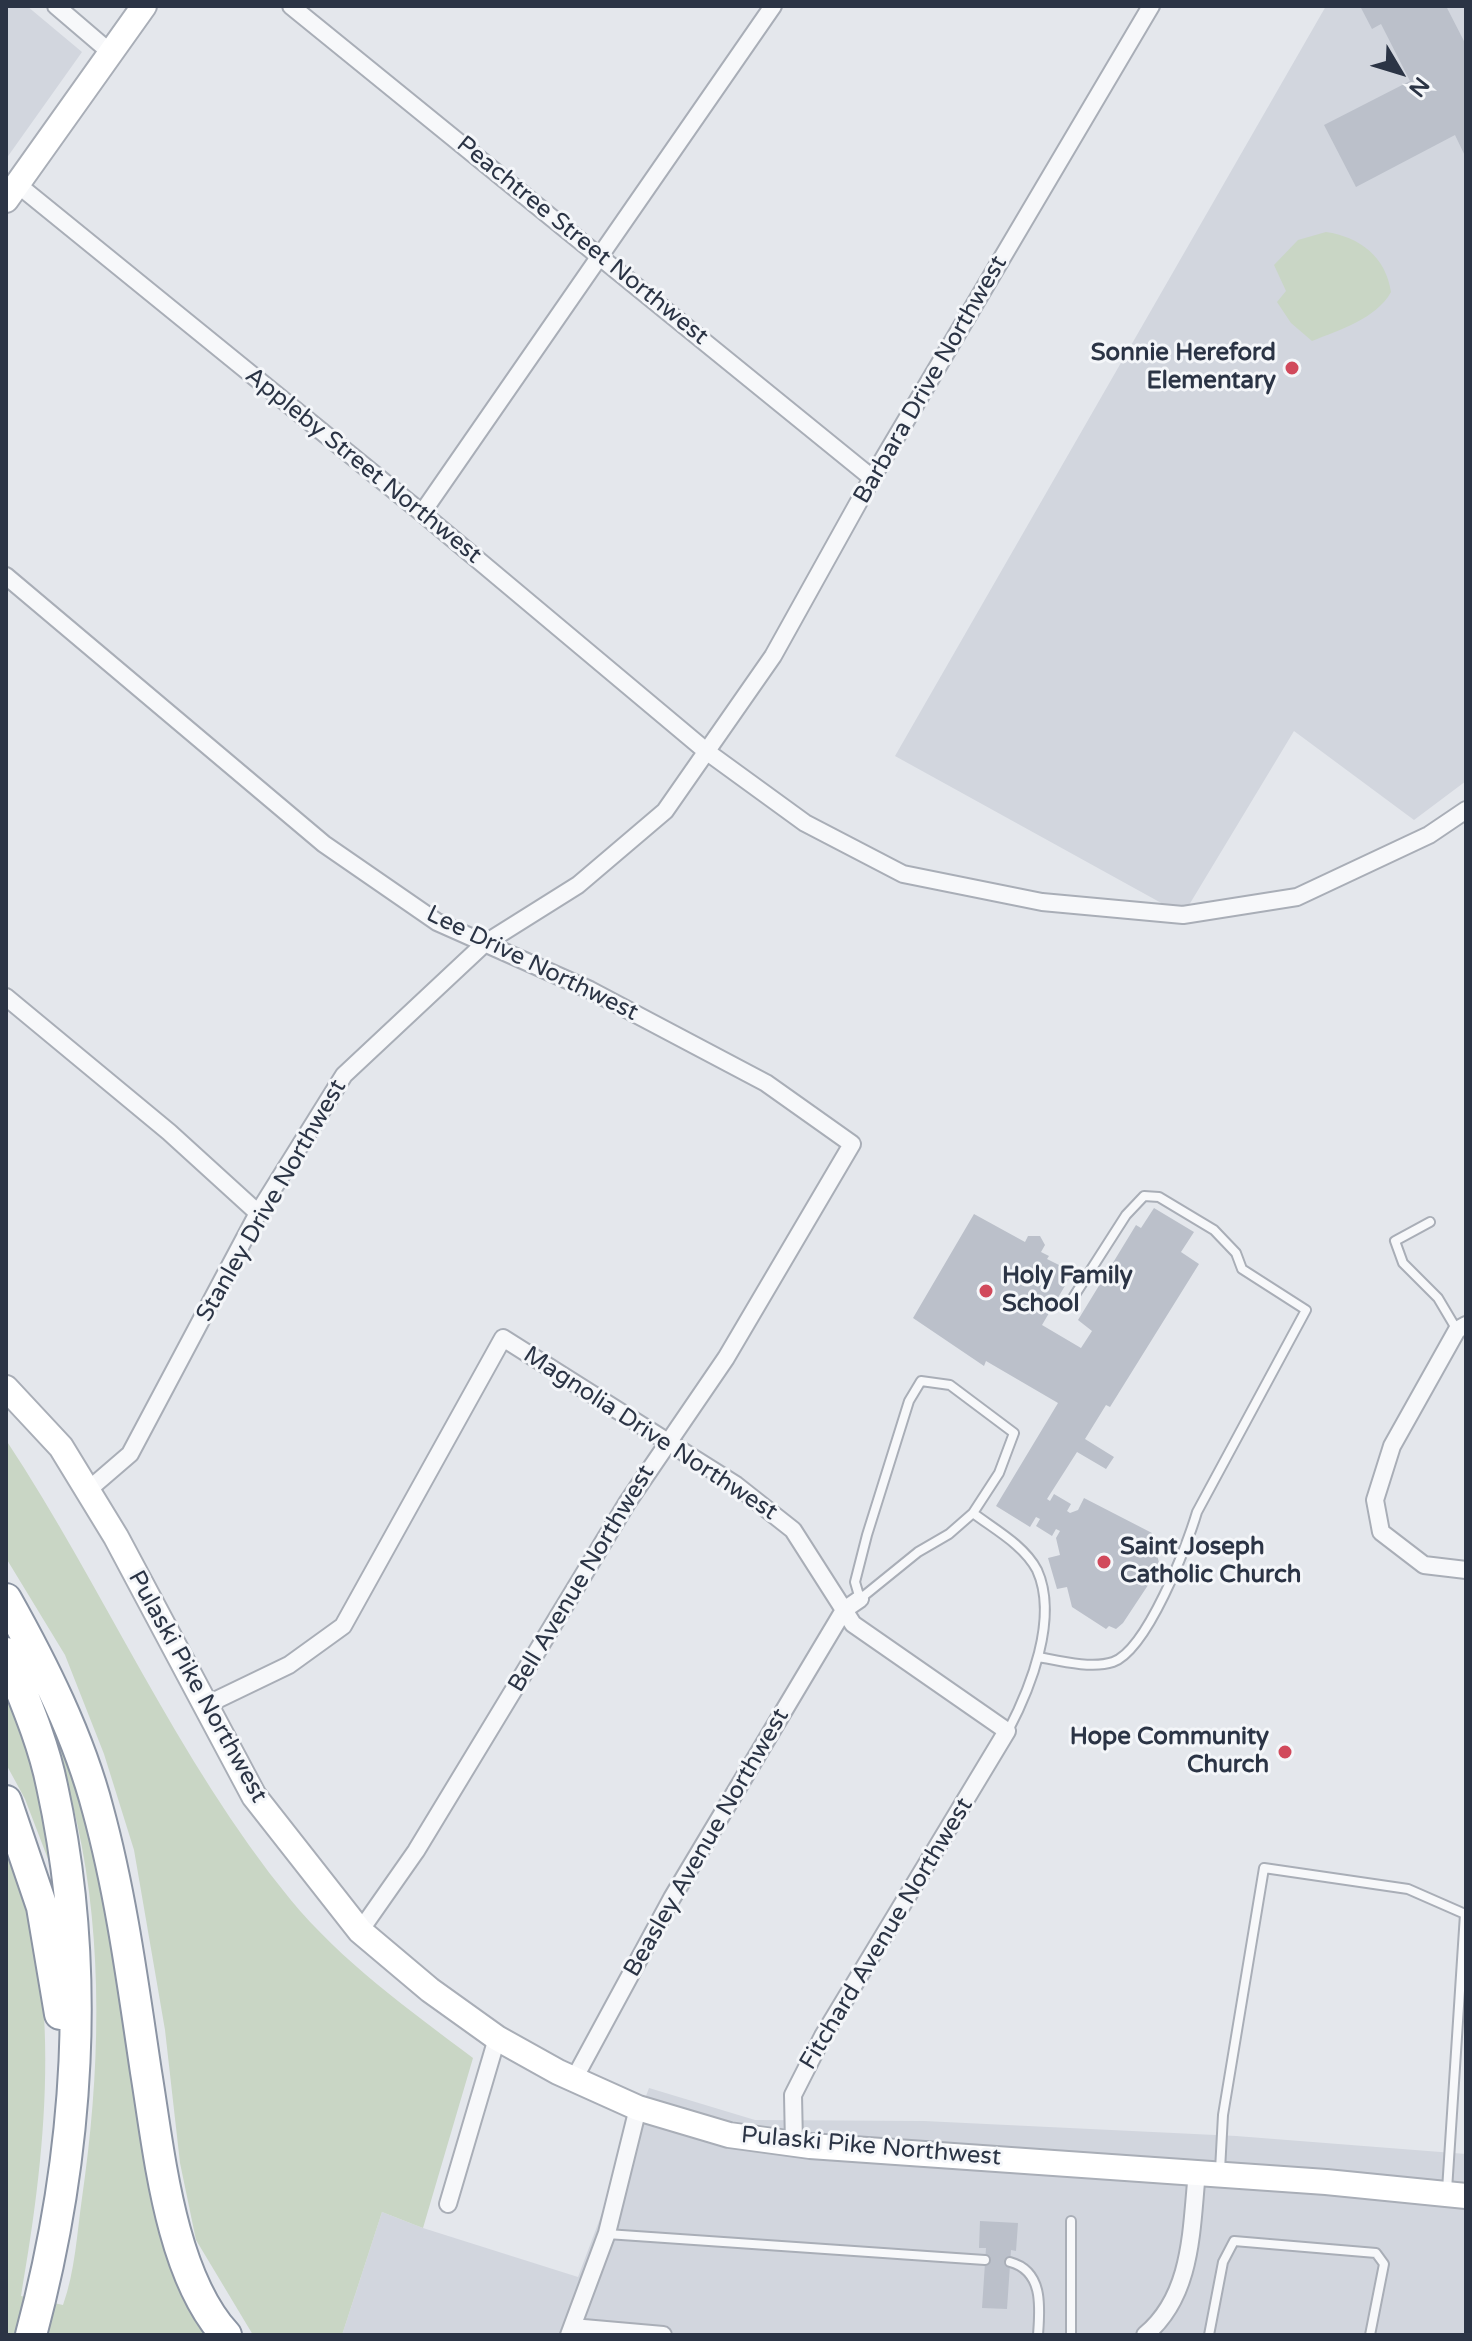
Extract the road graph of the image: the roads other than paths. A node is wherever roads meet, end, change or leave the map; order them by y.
1 (56, 6) edge
2 (144, 6) edge
3 (291, 6) edge
4 (773, 6) edge
5 (1151, 6) edge
6 (111, 53) junction
7 (12, 192) edge
8 (601, 256) junction
9 (872, 478) junction
10 (422, 513) junction
11 (6, 576) edge
12 (706, 751) junction
13 (1466, 810) edge
14 (484, 944) junction
15 (6, 997) edge
16 (852, 1144) joint
17 (258, 1213) junction
18 (1430, 1222) dead end
19 (1069, 1304) dead end
20 (1461, 1328) edge
21 (6, 1388) edge
22 (667, 1442) junction
23 (87, 1491) junction
24 (973, 1513) junction
25 (1466, 1570) edge
26 (6, 1599) edge
27 (860, 1599) junction
28 (844, 1610) junction
29 (6, 1653) edge
30 (1039, 1657) junction
31 (206, 1705) junction
32 (1007, 1731) junction
33 (6, 1801) edge
34 (360, 1931) junction
35 (497, 2038) junction
36 (574, 2079) junction
37 (638, 2108) junction
38 (71, 2124) junction
39 (794, 2144) junction
40 (1209, 2173) junction
41 (1456, 2195) edge
42 (448, 2204) dead end
43 (1071, 2221) dead end
44 (607, 2233) junction
45 (985, 2260) dead end
46 (1010, 2262) dead end
47 (571, 2331) edge
48 (1151, 2334) edge
49 (31, 2335) edge
50 (226, 2335) edge
51 (663, 2335) edge
52 (1038, 2335) edge
53 (1071, 2335) edge
54 (1209, 2335) edge
55 (1370, 2335) edge

1 - 6 street
2 - 6 main road
3 - 8 street, Peachtree Street Northwest
4 - 8 street
5 - 9 street, Barbara Drive Northwest
6 - 7 main road
7 - 10 street, Appleby Street Northwest
8 - 9 street, Peachtree Street Northwest
8 - 10 street
9 - 12 street, Barbara Drive Northwest
10 - 12 street, Appleby Street Northwest
11 - 14 street, Lee Drive Northwest
12 - 13 street, Appleby Street Northwest
12 - 14 street, Stanley Drive Northwest
14 - 16 street, Lee Drive Northwest
14 - 17 street, Stanley Drive Northwest
15 - 17 street
16 - 22 street, Bell Avenue Northwest
17 - 23 street, Stanley Drive Northwest
18 - 20 lane
19 - 30 lane
20 - 25 street
21 - 23 main road, Pulaski Pike Northwest
22 - 28 street, Magnolia Drive Northwest
22 - 31 street, Magnolia Drive Northwest
22 - 34 street, Bell Avenue Northwest
23 - 31 main road, Pulaski Pike Northwest
24 - 27 lane
24 - 27 lane
24 - 30 lane
26 - 50 highway
27 - 28 street
28 - 32 street, Magnolia Drive Northwest
28 - 36 street, Beasley Avenue Northwest
29 - 38 highway
30 - 32 lane
31 - 34 main road, Pulaski Pike Northwest
32 - 39 street, Fitchard Avenue Northwest
33 - 38 highway
34 - 35 main road, Pulaski Pike Northwest
35 - 36 main road, Pulaski Pike Northwest
35 - 42 street
36 - 37 main road, Pulaski Pike Northwest
37 - 39 main road, Pulaski Pike Northwest
37 - 44 street
38 - 49 highway
39 - 40 main road, Pulaski Pike Northwest
40 - 41 main road, Pulaski Pike Northwest
40 - 41 lane
40 - 48 street
43 - 53 lane
44 - 45 lane
44 - 47 street
46 - 52 lane
47 - 51 street
54 - 55 lane

